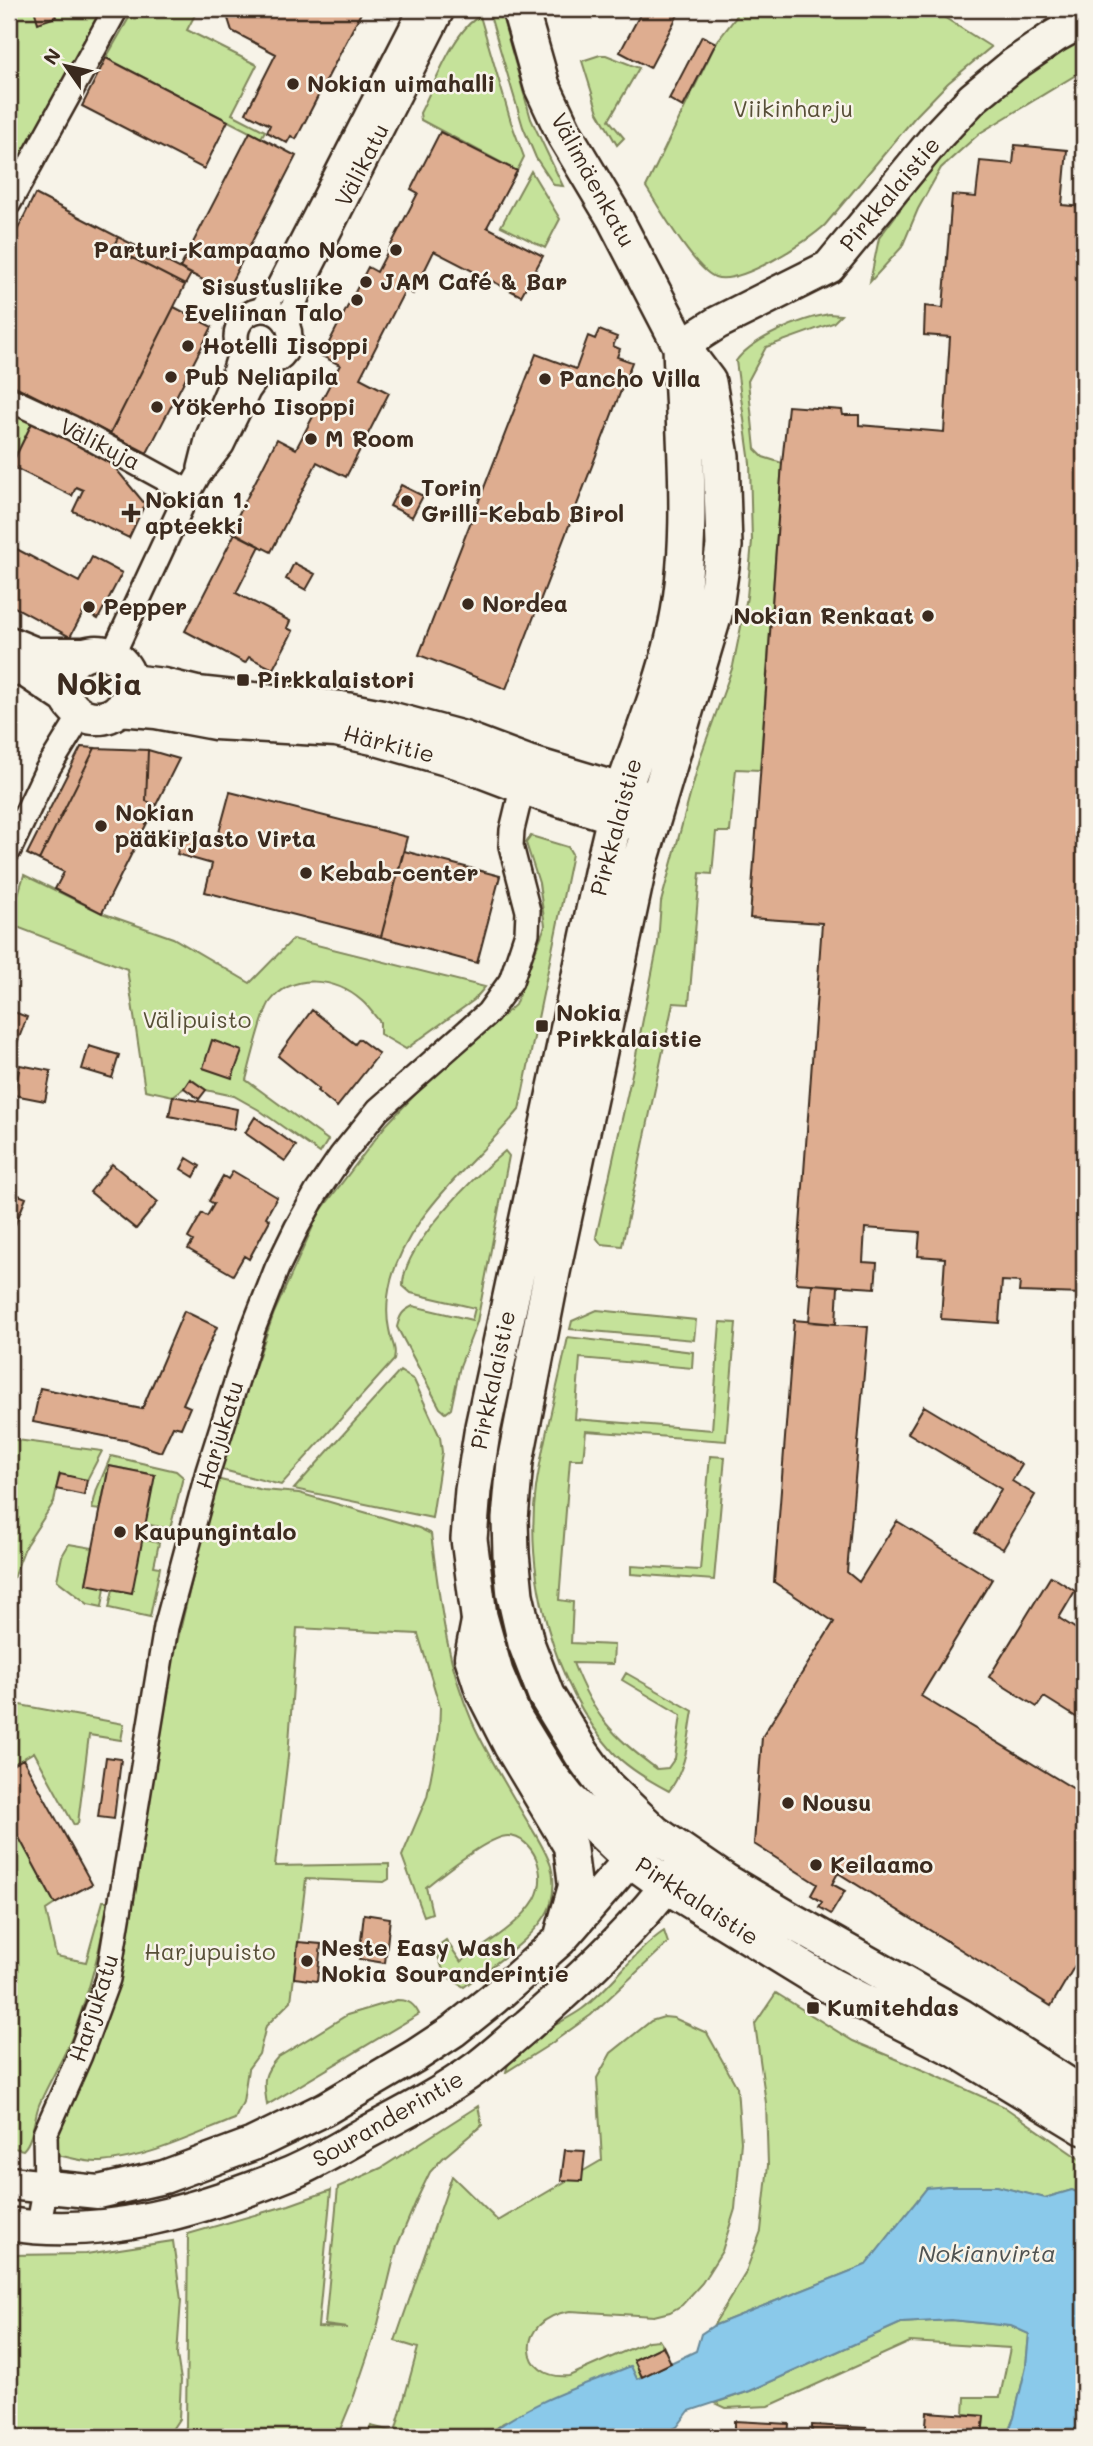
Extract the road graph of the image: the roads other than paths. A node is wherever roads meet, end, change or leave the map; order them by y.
1 (116, 9) edge
2 (421, 9) edge
3 (443, 9) edge
4 (520, 9) edge
5 (1084, 20) edge
6 (9, 202) edge
7 (261, 310) junction
8 (287, 324) junction
9 (681, 346) junction
10 (240, 353) junction
11 (267, 364) junction
12 (9, 399) edge
13 (194, 484) junction
14 (9, 643) edge
15 (9, 665) edge
16 (112, 675) junction
17 (73, 706) junction
18 (526, 774) junction
19 (619, 804) junction
20 (653, 814) junction
21 (9, 850) edge
22 (479, 1616) junction
23 (654, 1833) junction
24 (688, 1858) junction
25 (632, 1860) junction
26 (668, 1886) junction
27 (560, 1940) junction
28 (1084, 2096) edge
29 (1084, 2127) edge
30 (9, 2183) edge
31 (46, 2186) junction
32 (24, 2226) edge

1 - 6 street
2 - 7 street, Välikatu
3 - 8 street, Välikatu
4 - 9 main road, Välimäenkatu
5 - 9 street, Pirkkalaistie
7 - 8 street
7 - 10 street
8 - 11 street
9 - 19 main road, Pirkkalaistie
9 - 20 main road, Pirkkalaistie
10 - 11 street
10 - 13 street
11 - 13 street
12 - 13 street, Välikuja
13 - 16 street
14 - 16 street, Härkitie
15 - 17 street
16 - 17 street
16 - 17 street
16 - 18 street, Härkitie
17 - 21 street
18 - 19 street, Härkitie
18 - 31 street, Harjukatu
19 - 20 street, Härkitie
19 - 22 main road, Pirkkalaistie
20 - 23 main road, Pirkkalaistie
22 - 25 main road, Pirkkalaistie
22 - 27 street
23 - 24 main road, Pirkkalaistie
23 - 25 street, Souranderintie
24 - 26 street, Souranderintie
24 - 28 main road, Pirkkalaistie
25 - 26 main road, Pirkkalaistie
25 - 27 street, Souranderintie
26 - 29 main road, Pirkkalaistie
26 - 32 street, Souranderintie
27 - 31 street, Souranderintie
30 - 31 street, Souranderintie
31 - 32 street, Harjukatu

